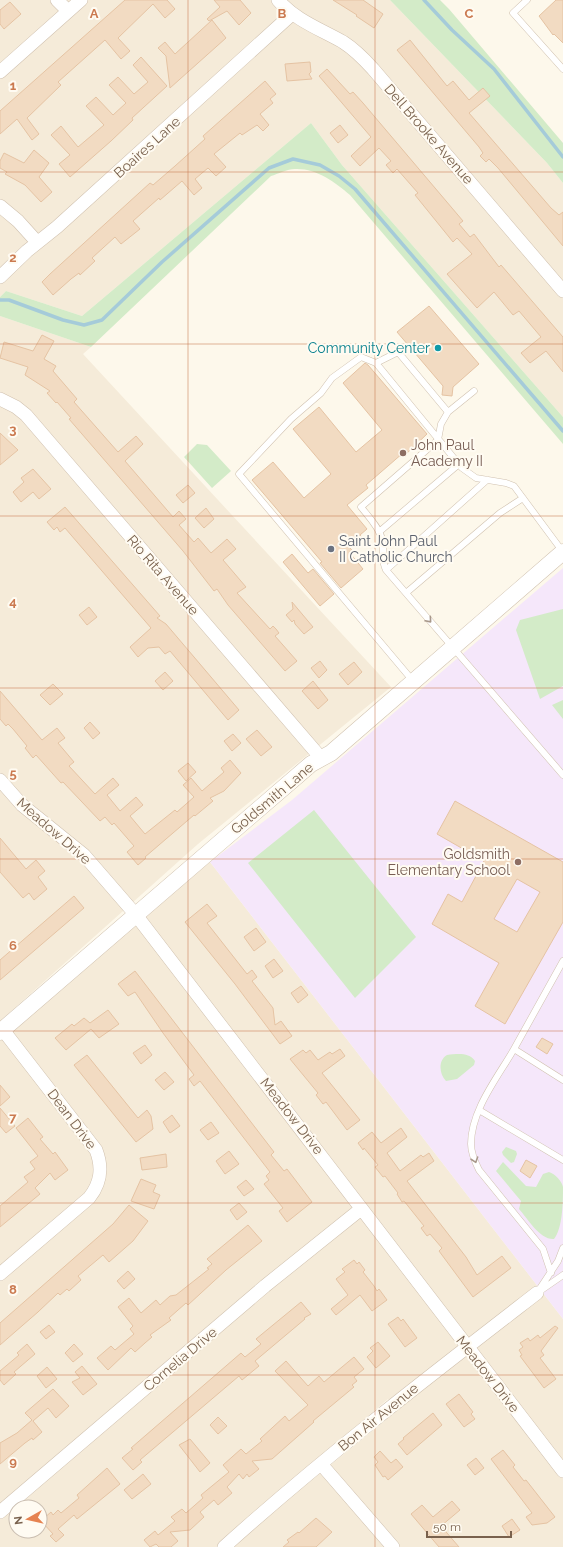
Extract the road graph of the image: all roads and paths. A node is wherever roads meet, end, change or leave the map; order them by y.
1 (57, 0) edge
2 (81, 0) edge
3 (278, 0) edge
4 (527, 0) edge
5 (68, 11) junction
6 (292, 14) junction
7 (563, 69) edge
8 (0, 72) edge
9 (0, 206) edge
10 (37, 242) junction
11 (0, 277) edge
12 (563, 291) edge
13 (376, 364) junction
14 (474, 391) dead end
15 (0, 399) edge
16 (448, 412) junction
17 (438, 440) junction
18 (459, 464) junction
19 (487, 480) junction
20 (523, 498) junction
21 (379, 532) junction
22 (563, 552) edge
23 (386, 570) junction
24 (406, 594) junction
25 (452, 648) junction
26 (413, 681) junction
27 (321, 758) junction
28 (563, 775) edge
29 (0, 780) edge
30 (136, 914) junction
31 (563, 961) edge
32 (1, 1031) edge
33 (514, 1049) junction
34 (563, 1080) edge
35 (479, 1110) junction
36 (563, 1160) edge
37 (361, 1209) junction
38 (563, 1248) edge
39 (551, 1273) junction
40 (0, 1274) edge
41 (563, 1275) edge
42 (537, 1293) junction
43 (466, 1346) junction
44 (321, 1464) junction
45 (563, 1471) edge
46 (0, 1512) edge
47 (224, 1547) edge
48 (393, 1547) edge

1 - 5 street
2 - 5 street
3 - 6 street, Dell Brooke Avenue
4 - 7 lane
5 - 8 street
6 - 10 street, Boaires Lane
6 - 12 street, Dell Brooke Avenue
9 - 10 street
10 - 11 street, Boaires Lane
13 - 16 lane
13 - 17 lane
13 - 26 lane
14 - 16 lane
15 - 27 street, Rio Rita Avenue
16 - 17 lane
17 - 18 lane
17 - 21 lane
18 - 19 lane
18 - 21 lane
19 - 20 lane
19 - 23 lane
20 - 22 lane
20 - 24 lane
21 - 23 lane
22 - 25 street, Goldsmith Lane
23 - 24 lane
24 -> 25 lane
25 - 26 street, Goldsmith Lane
25 - 28 lane
26 - 27 street, Goldsmith Lane
27 - 30 street, Goldsmith Lane
29 - 30 street, Meadow Drive
30 - 32 street, Goldsmith Lane
30 - 37 street, Meadow Drive
31 - 33 lane
32 - 40 street, Dean Drive
33 - 34 lane
33 - 35 lane
35 - 36 lane
35 -> 39 lane
37 - 43 street, Meadow Drive
37 - 46 street, Cornelia Drive
38 - 39 lane
39 - 42 lane
41 - 42 lane
42 - 43 street, Bon Air Avenue
43 - 44 street, Bon Air Avenue
43 - 45 street, Meadow Drive
44 - 47 street, Bon Air Avenue
44 - 48 street

